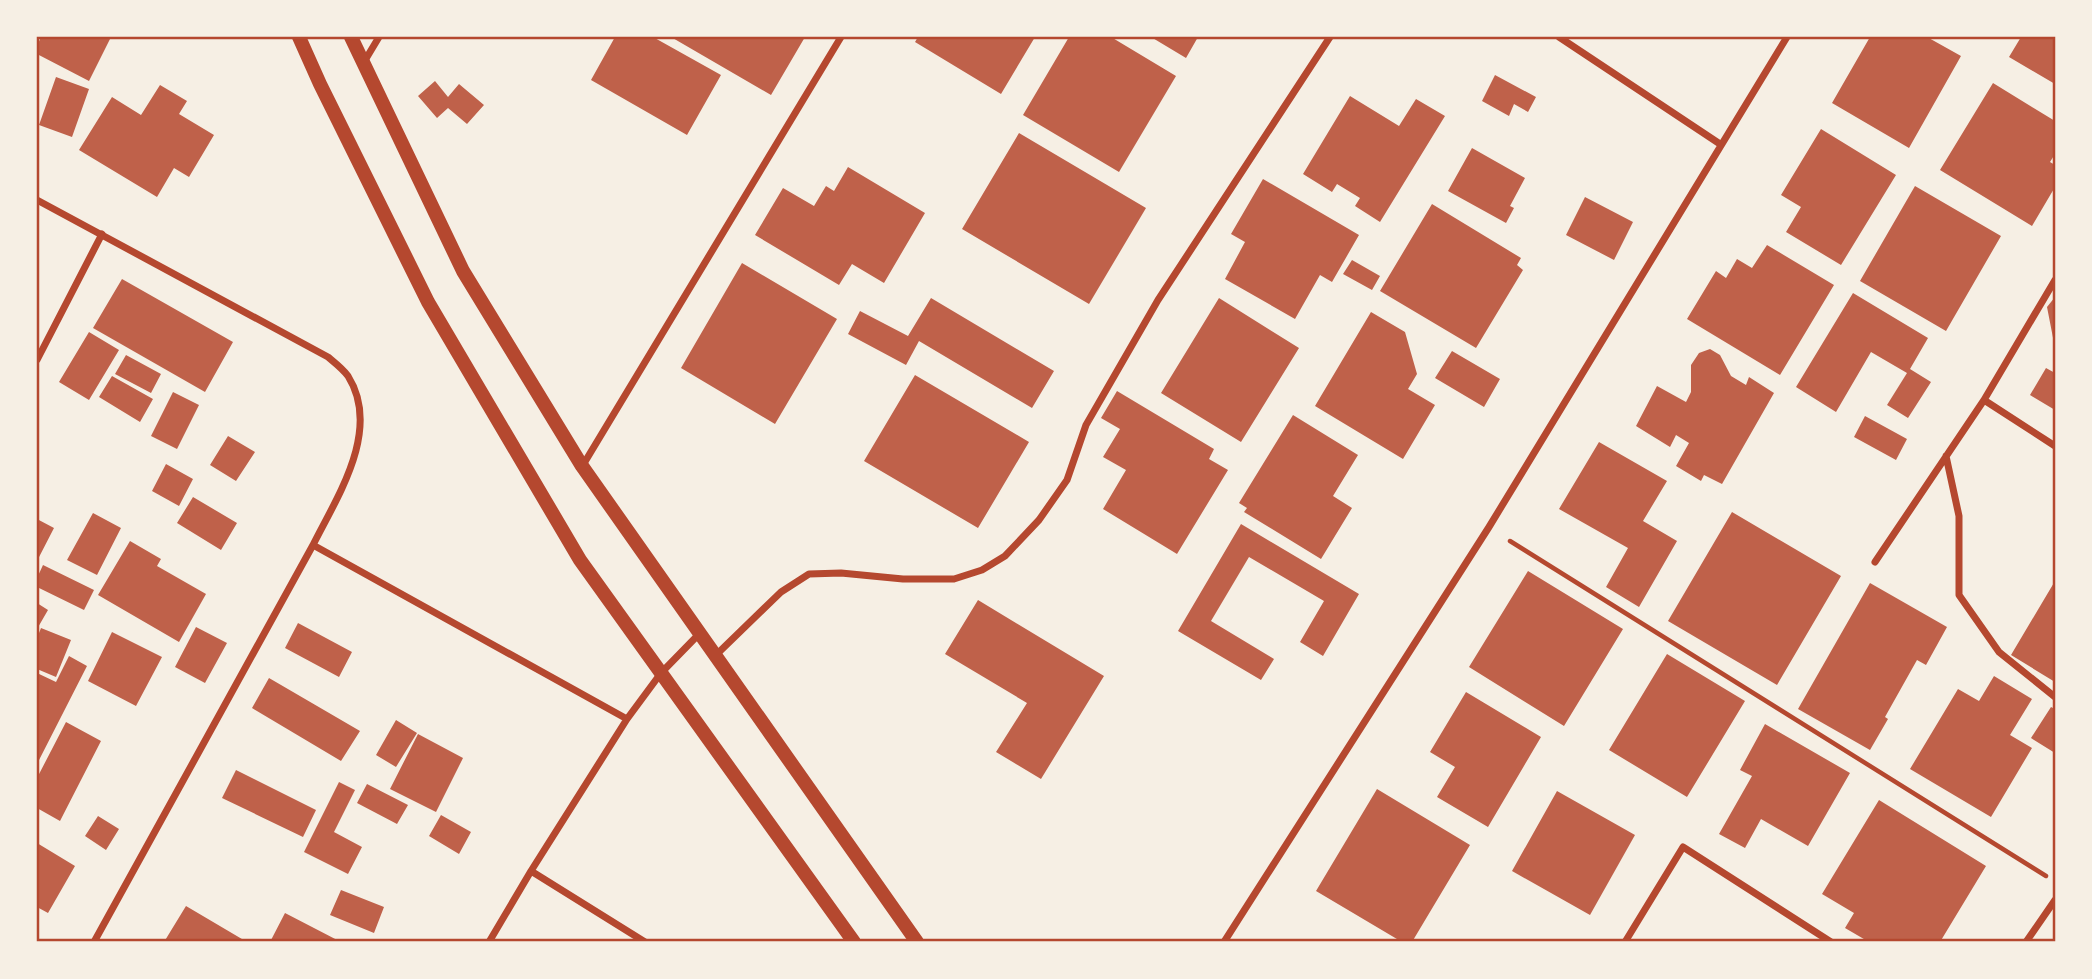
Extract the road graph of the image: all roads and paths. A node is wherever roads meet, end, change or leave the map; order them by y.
1 (299, 37) edge
2 (351, 37) edge
3 (379, 37) edge
4 (841, 37) edge
5 (1329, 37) edge
6 (1559, 37) edge
7 (1787, 37) edge
8 (363, 62) junction
9 (1720, 144) junction
10 (37, 200) edge
11 (102, 234) junction
12 (2055, 280) edge
13 (37, 360) edge
14 (1984, 400) junction
15 (2055, 446) edge
16 (1946, 456) junction
17 (582, 466) junction
18 (1489, 527) junction
19 (313, 545) junction
20 (1875, 562) dead end
21 (701, 632) junction
22 (716, 654) junction
23 (661, 673) junction
24 (2055, 697) edge
25 (627, 719) junction
26 (531, 871) junction
27 (2055, 882) edge
28 (2055, 900) edge
29 (94, 942) edge
30 (489, 942) edge
31 (645, 942) edge
32 (854, 942) edge
33 (917, 942) edge
34 (1224, 942) edge
35 (1625, 942) edge
36 (1831, 942) edge
37 (2025, 942) edge

1 - 23 main road
2 - 8 main road
3 - 8 street
4 - 17 street
5 - 22 street
6 - 9 street
7 - 9 street
8 - 17 main road
9 - 18 street
10 - 11 street
11 - 13 street
11 - 19 street
12 - 14 street
14 - 15 street
14 - 16 street
16 - 20 street
16 - 24 street
17 - 21 main road
18 - 27 path
18 - 34 street
19 - 25 street
19 - 29 street
21 - 22 main road
21 - 23 street
22 - 33 main road
23 - 25 street
23 - 32 main road
25 - 26 street
26 - 30 street
26 - 31 street
28 - 37 street
35 - 36 street

